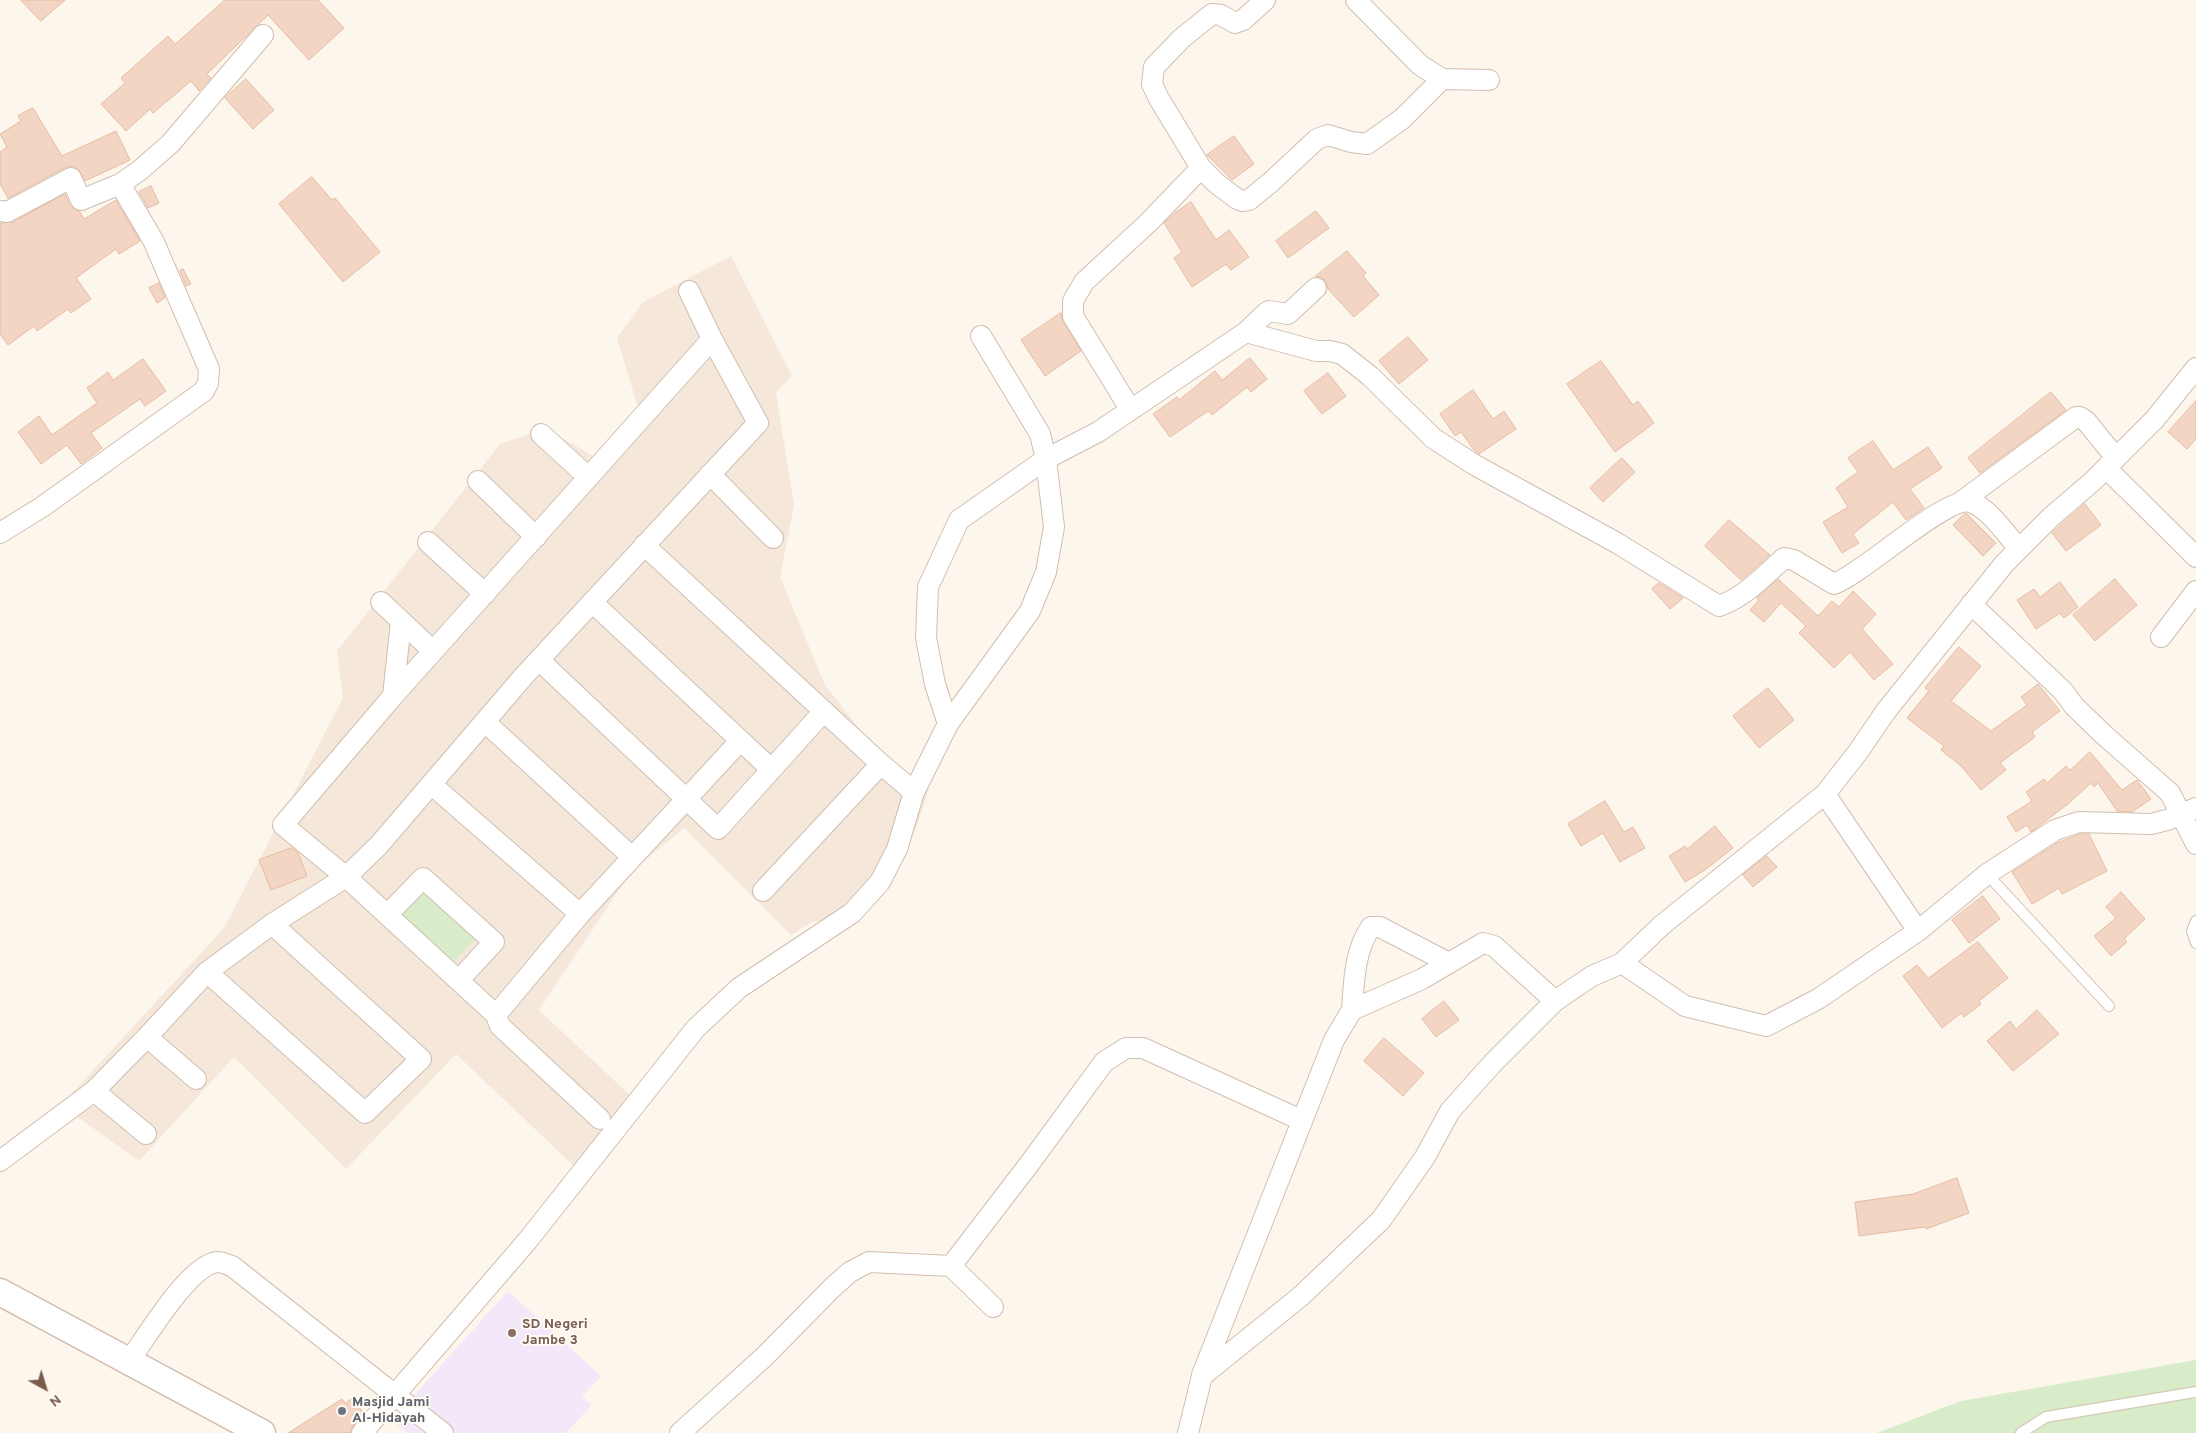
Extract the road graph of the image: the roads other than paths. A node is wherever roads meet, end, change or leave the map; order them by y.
1 (1265, 0) edge
2 (1356, 0) edge
3 (263, 35) dead end
4 (1442, 79) junction
5 (1489, 80) dead end
6 (1201, 168) junction
7 (120, 184) junction
8 (0, 211) edge
9 (1316, 288) dead end
10 (689, 291) dead end
11 (1246, 332) junction
12 (981, 336) dead end
13 (712, 339) junction
14 (2196, 368) edge
15 (1130, 409) junction
16 (542, 434) dead end
17 (1046, 459) junction
18 (2111, 463) junction
19 (710, 474) junction
20 (588, 477) junction
21 (478, 482) dead end
22 (1962, 502) junction
23 (0, 533) edge
24 (536, 537) junction
25 (773, 538) dead end
26 (428, 542) dead end
27 (644, 545) junction
28 (2019, 549) junction
29 (2196, 557) edge
30 (2196, 591) edge
31 (485, 594) junction
32 (381, 602) dead end
33 (592, 602) junction
34 (1972, 604) junction
35 (401, 622) junction
36 (2161, 638) dead end
37 (433, 651) junction
38 (539, 660) junction
39 (393, 696) junction
40 (824, 711) junction
41 (484, 722) junction
42 (948, 724) junction
43 (740, 741) junction
44 (881, 764) junction
45 (771, 769) junction
46 (431, 784) junction
47 (914, 792) junction
48 (1825, 794) junction
49 (686, 799) junction
50 (2189, 811) edge
51 (2196, 844) edge
52 (632, 857) junction
53 (1987, 874) junction
54 (346, 877) junction
55 (763, 891) dead end
56 (388, 914) junction
57 (580, 914) junction
58 (2196, 921) edge
59 (272, 924) junction
60 (1918, 931) junction
61 (2196, 943) edge
62 (1449, 963) junction
63 (1622, 963) junction
64 (207, 972) junction
65 (460, 980) junction
66 (1555, 1001) junction
67 (2110, 1006) dead end
68 (1352, 1010) junction
69 (496, 1015) junction
70 (147, 1037) junction
71 (196, 1079) dead end
72 (94, 1091) junction
73 (600, 1119) dead end
74 (1301, 1120) junction
75 (146, 1134) dead end
76 (0, 1162) edge
77 (951, 1266) junction
78 (0, 1292) edge
79 (993, 1307) dead end
80 (129, 1361) junction
81 (1202, 1376) junction
82 (2196, 1392) edge
83 (395, 1396) junction
84 (262, 1433) edge
85 (362, 1433) edge
86 (443, 1433) edge
87 (680, 1433) edge
88 (1188, 1433) edge
89 (2021, 1433) edge

1 - 6 street
2 - 4 street
3 - 7 street
4 - 5 street
4 - 6 street
6 - 15 street
7 - 8 street
7 - 23 street
9 - 11 street
10 - 13 street
11 - 15 street
11 - 22 street
12 - 17 street
13 - 19 street
13 - 20 street
14 - 18 street
15 - 17 street
16 - 20 street
17 - 42 street
17 - 42 street
18 - 22 street
18 - 28 street
18 - 29 street
19 - 25 street
19 - 27 street
20 - 24 street
21 - 24 street
22 - 28 street
24 - 31 street
26 - 31 street
27 - 33 street
27 - 40 street
28 - 34 street
30 - 36 street
31 - 37 street
32 - 35 street
33 - 38 street
33 - 43 street
34 - 48 street
34 - 50 street
35 - 37 street
35 - 39 street
37 - 39 street
38 - 41 street
38 - 49 street
39 - 54 street
40 - 44 street
40 - 45 street
41 - 46 street
41 - 52 street
42 - 47 street
43 - 45 street
43 - 49 street
44 - 47 street
44 - 55 street
45 - 49 street
46 - 54 street
46 - 57 street
47 - 83 street
48 - 60 street
48 - 63 street
49 - 52 street
50 - 51 street
50 - 53 street
52 - 57 street
53 - 60 street
53 - 67 lane
54 - 56 street
54 - 59 street
56 - 65 street
56 - 65 street
57 - 69 street
58 - 61 lane
59 - 64 street
59 - 64 street
60 - 63 street
62 - 66 street
62 - 68 street
62 - 68 street
63 - 66 street
64 - 70 street
65 - 69 street
66 - 81 street
68 - 74 street
69 - 73 street
70 - 71 street
70 - 72 street
72 - 75 street
72 - 76 street
74 - 77 street
74 - 81 street
77 - 79 street
77 - 87 street
78 - 80 street
80 - 83 street
80 - 84 street
81 - 88 street
82 - 89 lane
83 - 85 street
83 - 86 street

